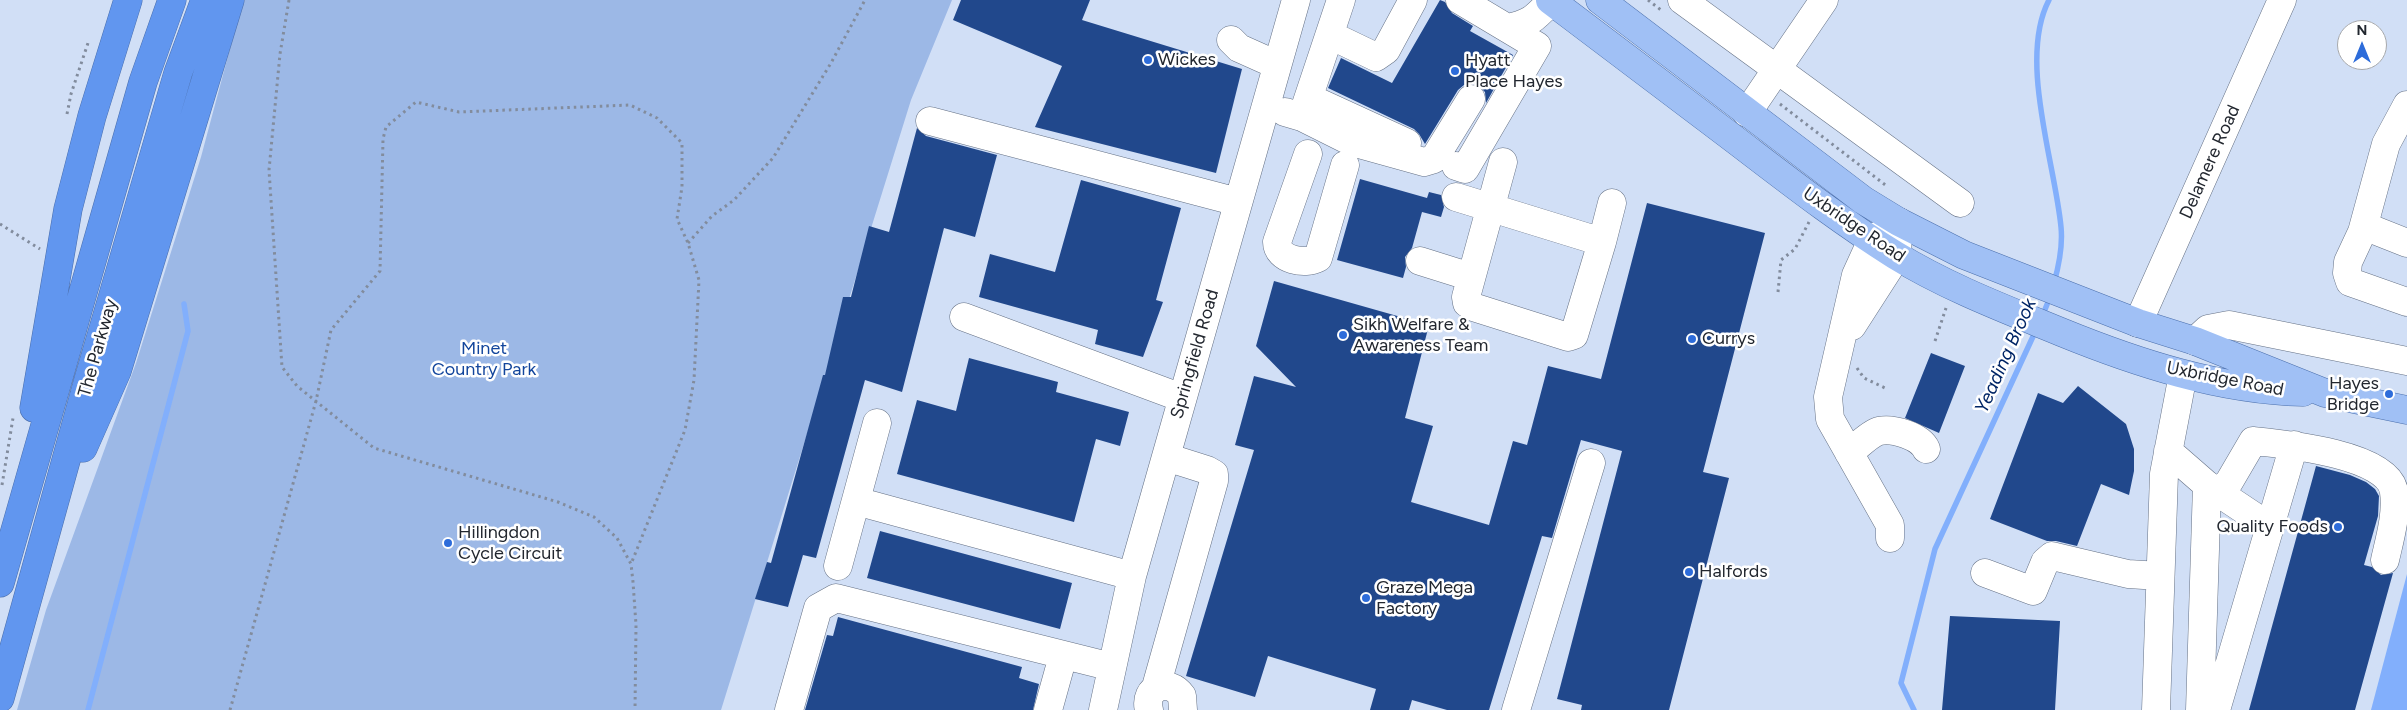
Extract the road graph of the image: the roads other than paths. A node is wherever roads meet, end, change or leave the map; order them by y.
1 (128, 0) edge
2 (172, 0) edge
3 (205, 0) edge
4 (230, 0) edge
5 (1296, 0) edge
6 (1413, 0) edge
7 (1460, 0) edge
8 (1550, 0) edge
9 (1600, 0) edge
10 (1682, 0) edge
11 (2282, 0) edge
12 (1334, 2) edge
13 (1814, 3) edge
14 (1507, 28) junction
15 (1330, 34) junction
16 (1775, 70) junction
17 (1471, 99) dead end
18 (2407, 105) edge
19 (1266, 106) junction
20 (1305, 108) junction
21 (1747, 113) junction
22 (930, 121) dead end
23 (1415, 147) dead end
24 (1308, 154) dead end
25 (1503, 162) dead end
26 (1345, 165) dead end
27 (1456, 166) dead end
28 (1456, 197) dead end
29 (1238, 202) junction
30 (1612, 203) dead end
31 (1960, 203) dead end
32 (1492, 208) junction
33 (1899, 222) junction
34 (2364, 226) junction
35 (1872, 240) junction
36 (1602, 242) junction
37 (2407, 243) edge
38 (1897, 256) junction
39 (1420, 261) dead end
40 (1471, 277) junction
41 (2079, 300) junction
42 (2407, 302) edge
43 (964, 317) dead end
44 (2138, 323) junction
45 (2084, 341) junction
46 (2195, 341) junction
47 (1848, 356) junction
48 (2407, 361) edge
49 (2187, 375) junction
50 (2325, 393) junction
51 (1182, 398) junction
52 (2407, 410) edge
53 (877, 423) dead end
54 (2294, 446) junction
55 (1926, 449) dead end
56 (2168, 451) junction
57 (1849, 453) junction
58 (1166, 457) junction
59 (1591, 463) dead end
60 (2213, 488) junction
61 (856, 501) junction
62 (2270, 527) junction
63 (14, 533) junction
64 (1890, 538) dead end
65 (43, 541) junction
66 (2385, 560) dead end
67 (838, 566) dead end
68 (1985, 573) dead end
69 (1132, 576) junction
70 (2160, 576) junction
71 (0, 583) edge
72 (1063, 656) junction
73 (1112, 667) junction
74 (2214, 669) junction
75 (0, 698) edge
76 (1153, 699) edge
77 (789, 710) edge
78 (1048, 710) edge
79 (1103, 710) edge
80 (1182, 710) edge
81 (1516, 710) edge
82 (2156, 710) edge
83 (2200, 710) edge
84 (2216, 710) edge

1 - 63 highway
2 - 63 highway, The Parkway
3 - 65 highway, The Parkway
4 - 65 highway
5 - 19 street, Springfield Road
6 - 15 street
7 - 14 street
8 - 14 street
8 - 35 main road, Uxbridge Road
9 - 21 main road, Uxbridge Road
10 - 16 street
11 - 44 street, Delamere Road
12 - 15 street
13 - 16 street
14 - 27 street
15 - 20 street
16 - 21 street
16 - 31 street
17 - 20 street
18 - 34 street
19 - 20 street
19 - 29 street, Springfield Road
20 - 23 street
21 - 33 main road, Uxbridge Road
22 - 29 street
24 - 26 street
25 - 32 street
28 - 32 street
29 - 51 street, Springfield Road
30 - 36 street
32 - 36 street
32 - 40 street
33 - 35 street
33 - 38 street
33 - 41 main road, Uxbridge Road
34 - 37 street
34 - 42 street
35 - 38 main road, Uxbridge Road
35 - 47 street
36 - 40 street
38 - 45 main road, Uxbridge Road
38 - 47 street
39 - 40 street
41 - 44 main road, Uxbridge Road
41 - 45 main road
43 - 51 street
44 - 46 main road, Uxbridge Road
45 - 49 main road, Uxbridge Road
46 - 48 street
46 - 49 main road
46 - 50 main road, Uxbridge Road
47 - 57 street
49 - 50 main road, Uxbridge Road
49 - 56 street
50 - 52 main road
51 - 58 street, Springfield Road
53 - 61 street
54 - 60 street
54 - 62 street
54 - 66 street
55 - 57 street
56 - 60 street
56 - 70 street
57 - 64 street
58 - 69 street, Springfield Road
58 - 76 street
59 - 81 street
60 - 62 street
60 - 74 street
61 - 67 street
61 - 69 street
62 - 74 street
63 - 71 highway, The Parkway
65 - 75 highway, The Parkway
68 - 70 street
69 - 73 street, Springfield Road
70 - 82 street
72 - 73 street
72 - 77 street
72 - 78 street
73 - 79 street, Springfield Road
74 - 83 street
74 - 84 street
76 - 80 street

